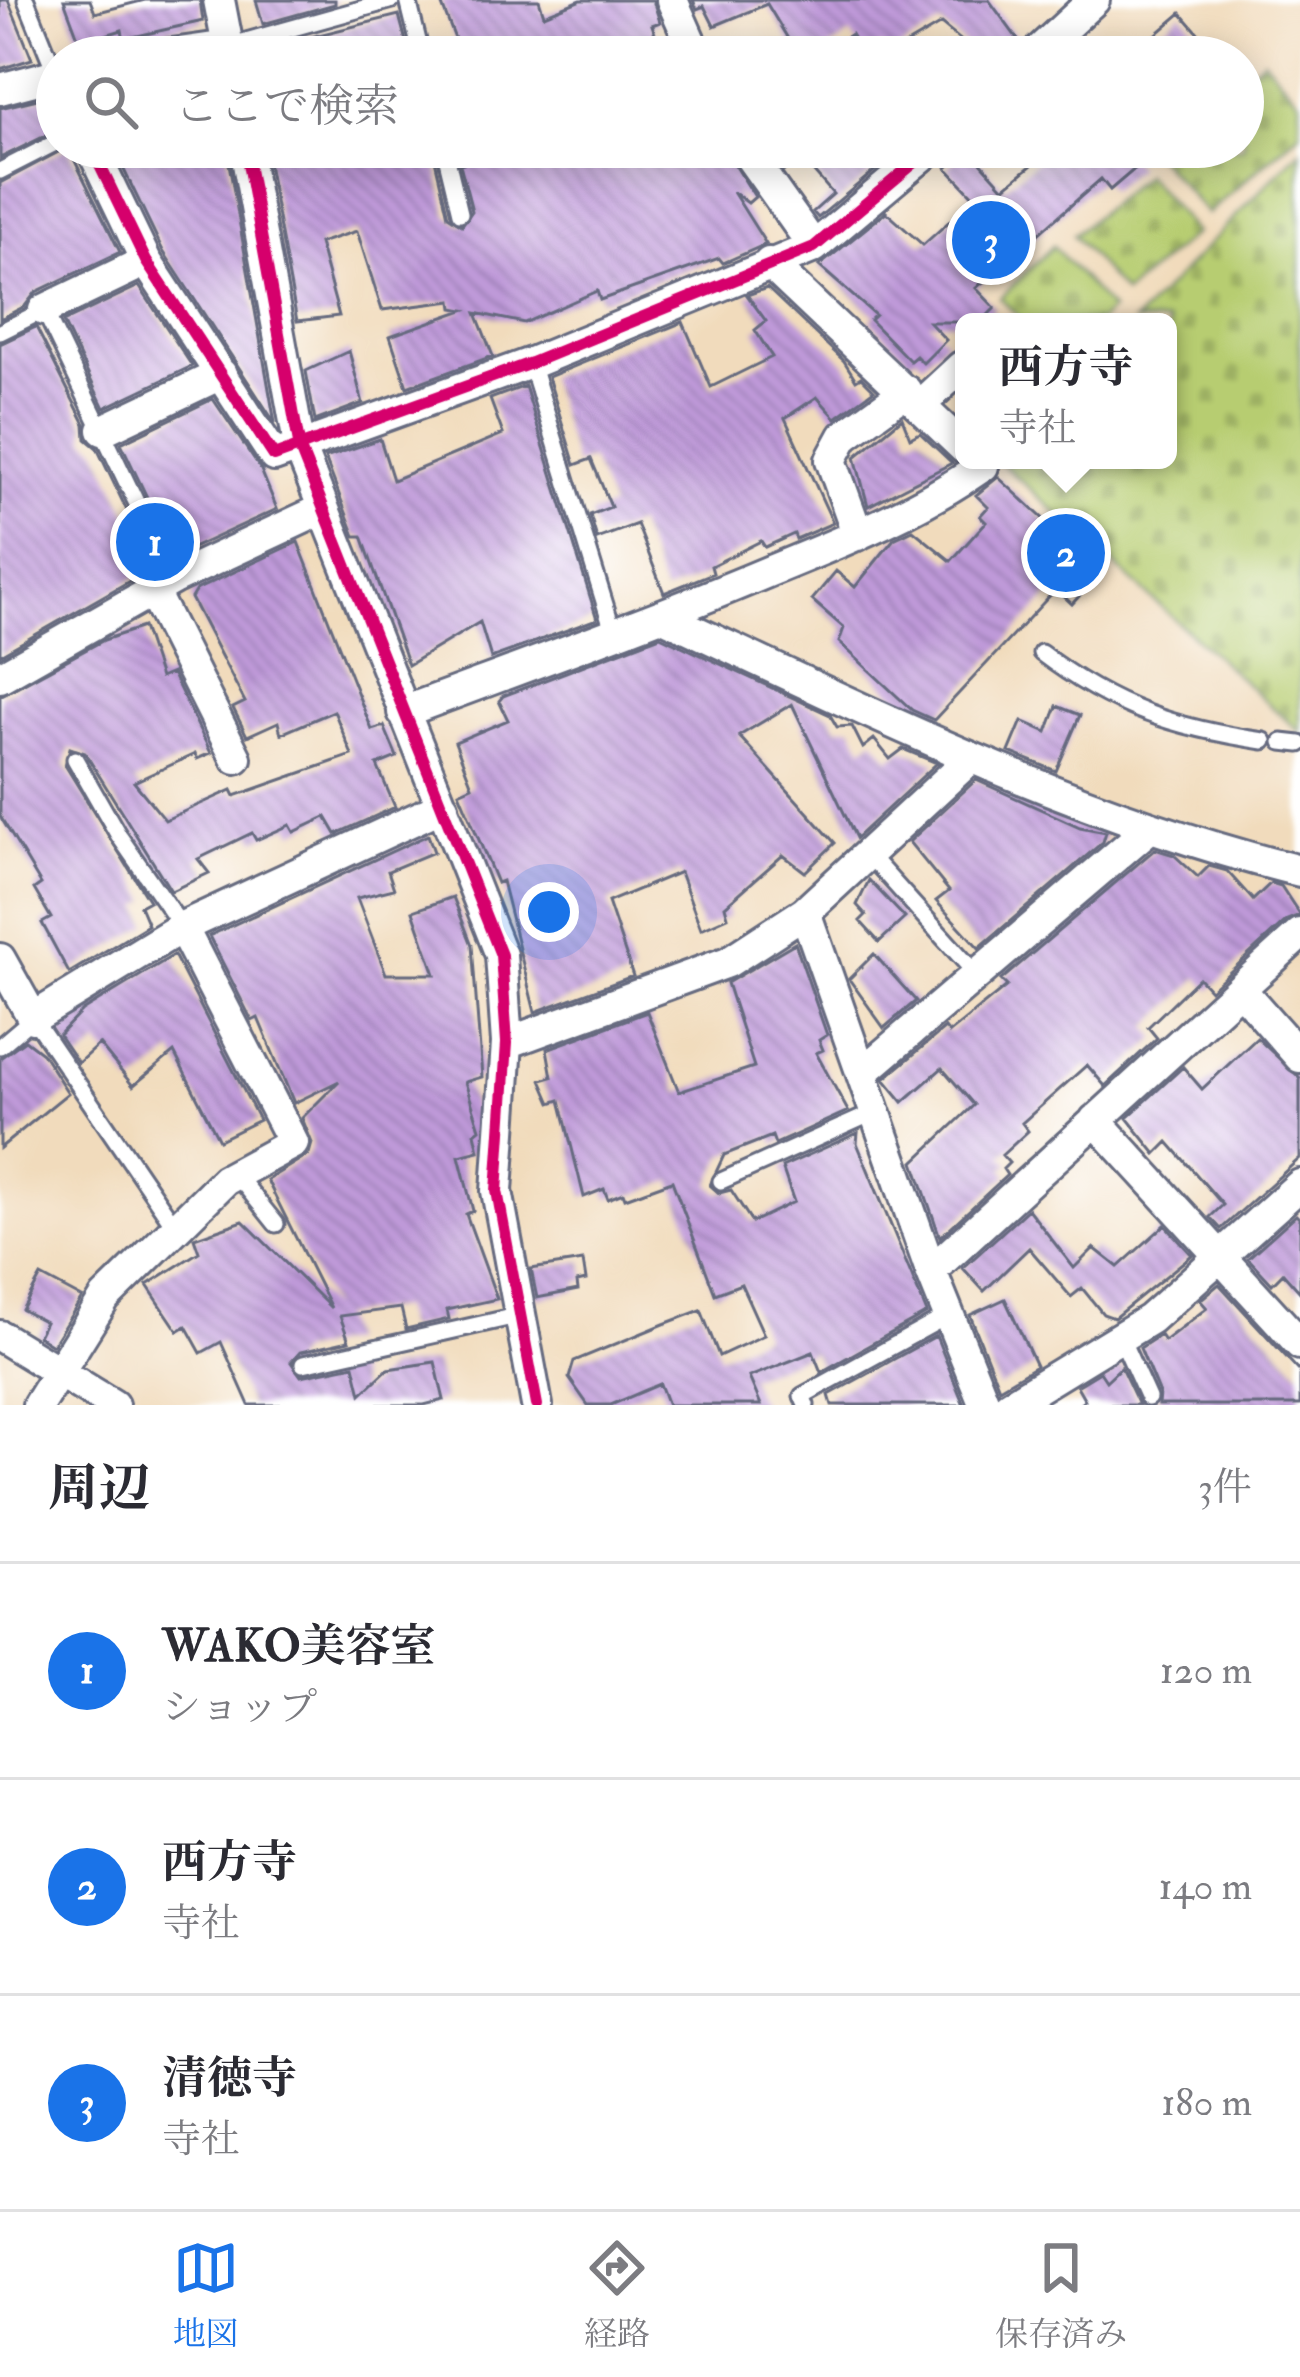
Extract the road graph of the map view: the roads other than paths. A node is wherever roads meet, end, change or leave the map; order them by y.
1 (26, 0) edge
2 (219, 0) edge
3 (393, 0) edge
4 (408, 0) edge
5 (672, 0) edge
6 (1094, 0) edge
7 (40, 36) edge
8 (227, 36) edge
9 (278, 36) edge
10 (417, 36) edge
11 (688, 36) edge
12 (1054, 36) edge
13 (36, 80) edge
14 (0, 89) edge
15 (36, 153) edge
16 (101, 168) edge
17 (249, 168) edge
18 (449, 168) edge
19 (758, 168) edge
20 (908, 168) edge
21 (0, 171) edge
22 (460, 213) dead end
23 (814, 247) junction
24 (146, 261) junction
25 (769, 263) junction
26 (44, 310) junction
27 (0, 332) edge
28 (531, 363) junction
29 (955, 371) edge
30 (220, 374) junction
31 (913, 398) junction
32 (103, 430) junction
33 (955, 439) edge
34 (300, 449) junction
35 (979, 469) edge
36 (322, 509) junction
37 (858, 535) junction
38 (162, 585) junction
39 (663, 616) junction
40 (614, 634) junction
41 (1041, 653) dead end
42 (0, 677) edge
43 (403, 712) junction
44 (1264, 741) dead end
45 (236, 758) dead end
46 (75, 759) dead end
47 (970, 759) junction
48 (443, 806) junction
49 (1148, 829) junction
50 (868, 854) junction
51 (1300, 871) edge
52 (805, 912) junction
53 (182, 927) junction
54 (1300, 934) edge
55 (0, 958) edge
56 (977, 975) junction
57 (1240, 989) junction
58 (33, 1018) junction
59 (507, 1043) junction
60 (0, 1046) edge
61 (1300, 1058) edge
62 (863, 1072) junction
63 (874, 1112) junction
64 (1095, 1120) junction
65 (236, 1174) junction
66 (721, 1181) dead end
67 (1300, 1185) edge
68 (276, 1224) dead end
69 (176, 1228) junction
70 (1220, 1256) junction
71 (931, 1270) junction
72 (949, 1315) junction
73 (517, 1316) junction
74 (0, 1336) edge
75 (1120, 1338) junction
76 (1300, 1343) edge
77 (303, 1364) dead end
78 (59, 1371) junction
79 (1052, 1395) edge
80 (1148, 1398) dead end
81 (38, 1405) edge
82 (113, 1405) edge
83 (537, 1405) edge
84 (806, 1405) edge
85 (985, 1405) edge
86 (1009, 1405) edge

1 - 7 lane
2 - 8 street
3 - 9 lane
4 - 10 lane
5 - 11 street
6 - 12 street
13 - 14 street
15 - 21 lane
16 - 24 street
17 - 34 street
18 - 22 lane
19 - 23 street
20 - 23 street
23 - 25 street
24 - 26 street
24 - 30 street
25 - 28 street
25 - 31 street
26 - 27 lane
26 - 32 lane
28 - 34 street
28 - 40 lane
29 - 31 street
30 - 32 street
30 - 34 street
31 - 33 street
31 - 37 street
32 - 38 lane
34 - 36 street
35 - 37 street
36 - 38 street
36 - 43 street
37 - 39 street
38 - 42 street
38 - 45 street
39 - 40 street
39 - 47 street
40 - 43 street
41 - 44 lane
43 - 48 street
46 - 53 lane
47 - 49 street
47 - 50 street
48 - 53 street
48 - 59 street
49 - 51 street
49 - 56 street
50 - 52 street
50 - 56 lane
52 - 59 street
52 - 62 street
53 - 58 street
53 - 65 street
54 - 57 street
55 - 58 street
56 - 62 street
57 - 61 street
57 - 64 street
58 - 60 lane
58 - 69 lane
59 - 73 street
62 - 63 street
63 - 66 lane
63 - 71 street
64 - 70 street
64 - 71 street
65 - 68 lane
65 - 69 street
67 - 70 street
69 - 78 street
70 - 75 street
70 - 76 street
71 - 72 street
72 - 84 lane
72 - 85 street
73 - 77 lane
73 - 83 street
74 - 78 street
75 - 79 street
75 - 80 lane
78 - 81 street
78 - 82 street
79 - 86 street

